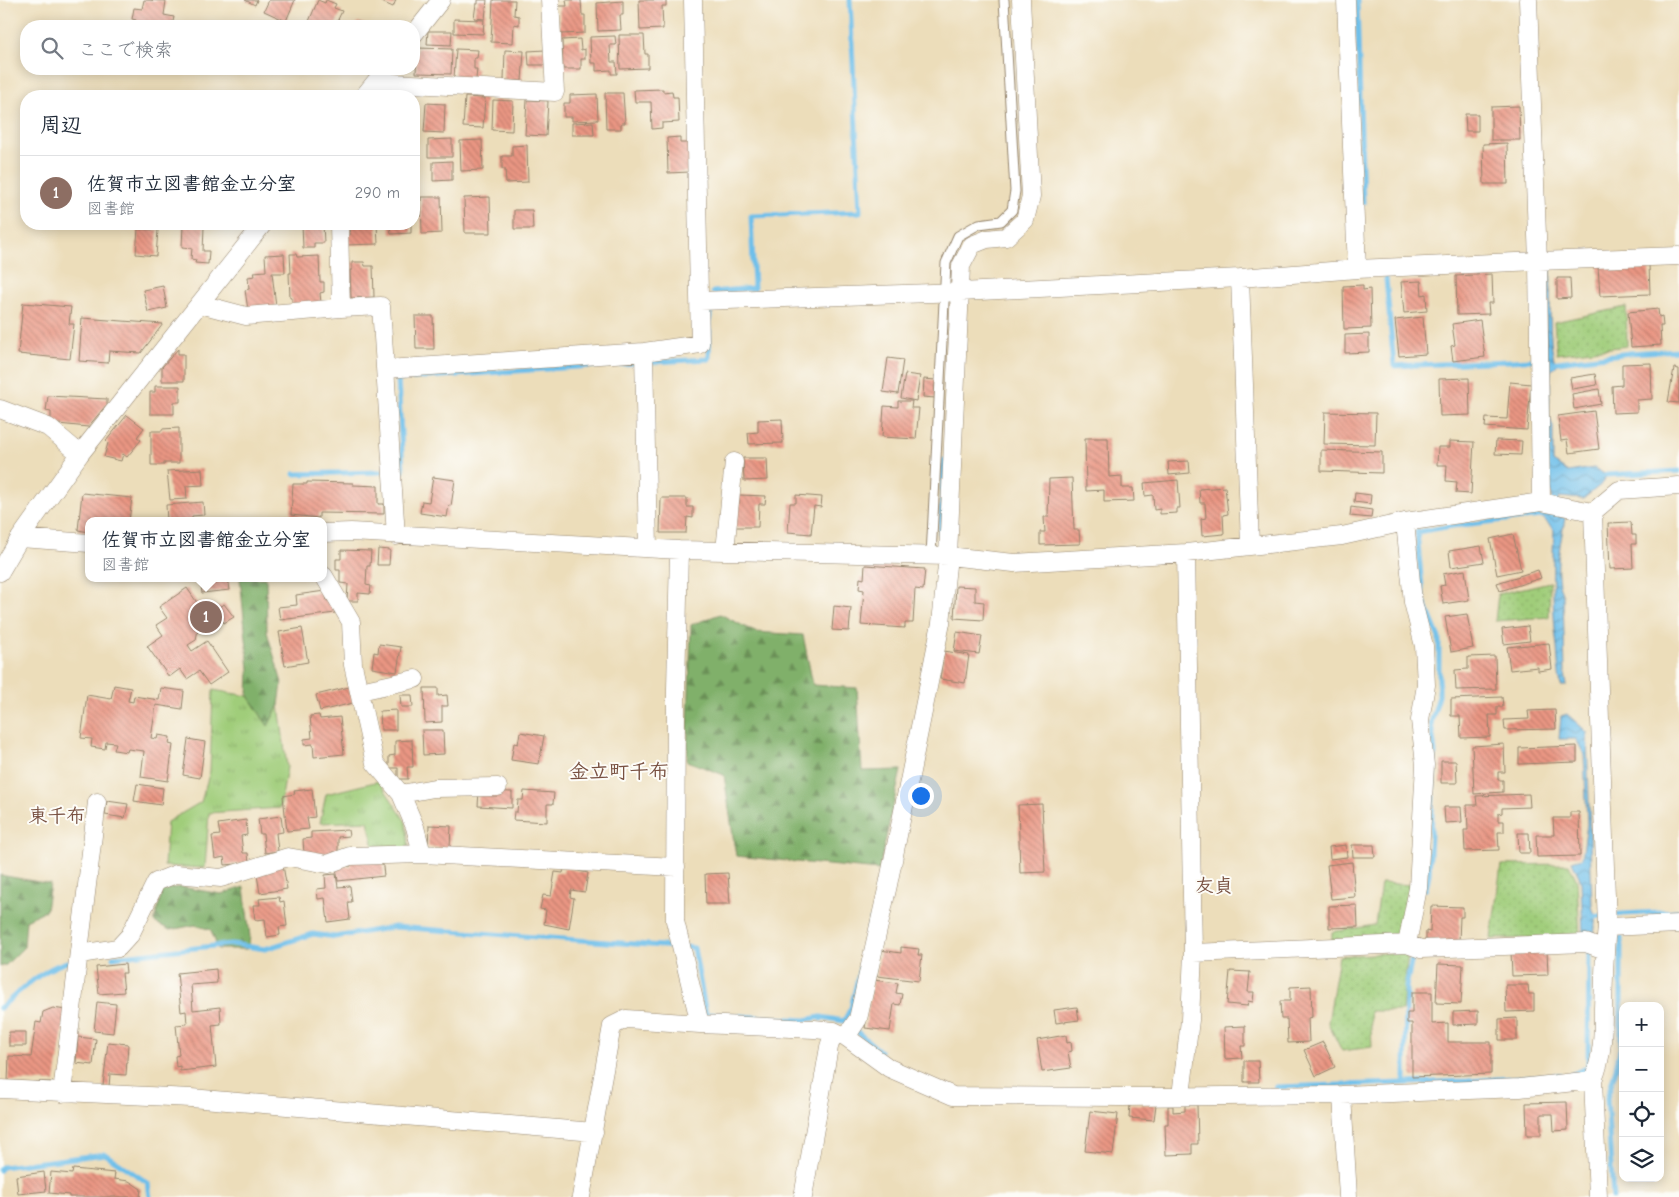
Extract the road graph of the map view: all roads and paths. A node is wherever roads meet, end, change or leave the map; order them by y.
1 (441, 0) edge
2 (550, 0) edge
3 (693, 0) edge
4 (1004, 0) edge
5 (1021, 0) edge
6 (1346, 0) edge
7 (1528, 0) edge
8 (420, 26) edge
9 (381, 75) edge
10 (369, 90) edge
11 (258, 230) edge
12 (339, 230) edge
13 (1679, 256) edge
14 (1538, 261) junction
15 (1357, 269) junction
16 (1240, 278) junction
17 (952, 292) junction
18 (700, 301) junction
19 (200, 304) junction
20 (340, 308) junction
21 (644, 352) junction
22 (386, 369) junction
23 (0, 409) edge
24 (80, 454) junction
25 (734, 462) dead end
26 (1679, 486) edge
27 (1541, 502) junction
28 (1593, 512) junction
29 (1405, 522) junction
30 (327, 533) edge
31 (396, 536) junction
32 (20, 538) junction
33 (85, 543) edge
34 (1250, 545) junction
35 (648, 548) junction
36 (679, 550) junction
37 (725, 552) junction
38 (1186, 553) junction
39 (939, 556) junction
40 (0, 572) edge
41 (327, 581) edge
42 (415, 679) dead end
43 (360, 691) junction
44 (498, 787) dead end
45 (401, 794) junction
46 (98, 802) dead end
47 (422, 854) junction
48 (676, 866) junction
49 (1679, 924) edge
50 (1607, 927) junction
51 (1594, 946) junction
52 (1414, 947) junction
53 (1193, 953) junction
54 (79, 961) junction
55 (700, 1024) junction
56 (840, 1034) junction
57 (1593, 1080) junction
58 (0, 1089) edge
59 (1182, 1089) junction
60 (62, 1093) junction
61 (1342, 1095) junction
62 (594, 1132) junction
63 (581, 1197) edge
64 (803, 1197) edge
65 (1348, 1197) edge
66 (1598, 1197) edge

1 - 8 street
2 - 9 street
3 - 18 street
4 - 17 lane
5 - 17 street
6 - 15 street
7 - 14 street
9 - 10 street
11 - 19 street
12 - 20 street
13 - 14 street
14 - 15 street
14 - 27 street
15 - 16 street
16 - 17 street
16 - 34 street
17 - 18 street
17 - 39 street
18 - 21 street
19 - 20 street
19 - 24 street
20 - 22 street
21 - 22 street
21 - 35 street
22 - 31 street
23 - 24 street
24 - 32 street
25 - 37 street
26 - 28 street
27 - 28 street
27 - 29 street
28 - 50 street
29 - 34 street
29 - 52 street
30 - 31 street
31 - 35 street
32 - 33 street
32 - 40 street
34 - 38 street
35 - 36 street
36 - 37 street
36 - 48 street
37 - 39 street
38 - 39 street
38 - 53 street
39 - 56 street
41 - 43 street
42 - 43 street
43 - 45 street
44 - 45 street
45 - 47 street
46 - 54 street
47 - 48 street
47 - 54 street
48 - 55 street
49 - 50 street
50 - 51 street
51 - 52 street
51 - 57 street
52 - 53 street
53 - 59 street
54 - 60 street
55 - 56 street
55 - 62 street
56 - 59 street
56 - 64 street
57 - 61 street
57 - 66 street
58 - 60 street
59 - 61 street
60 - 62 street
61 - 65 street
62 - 63 street

